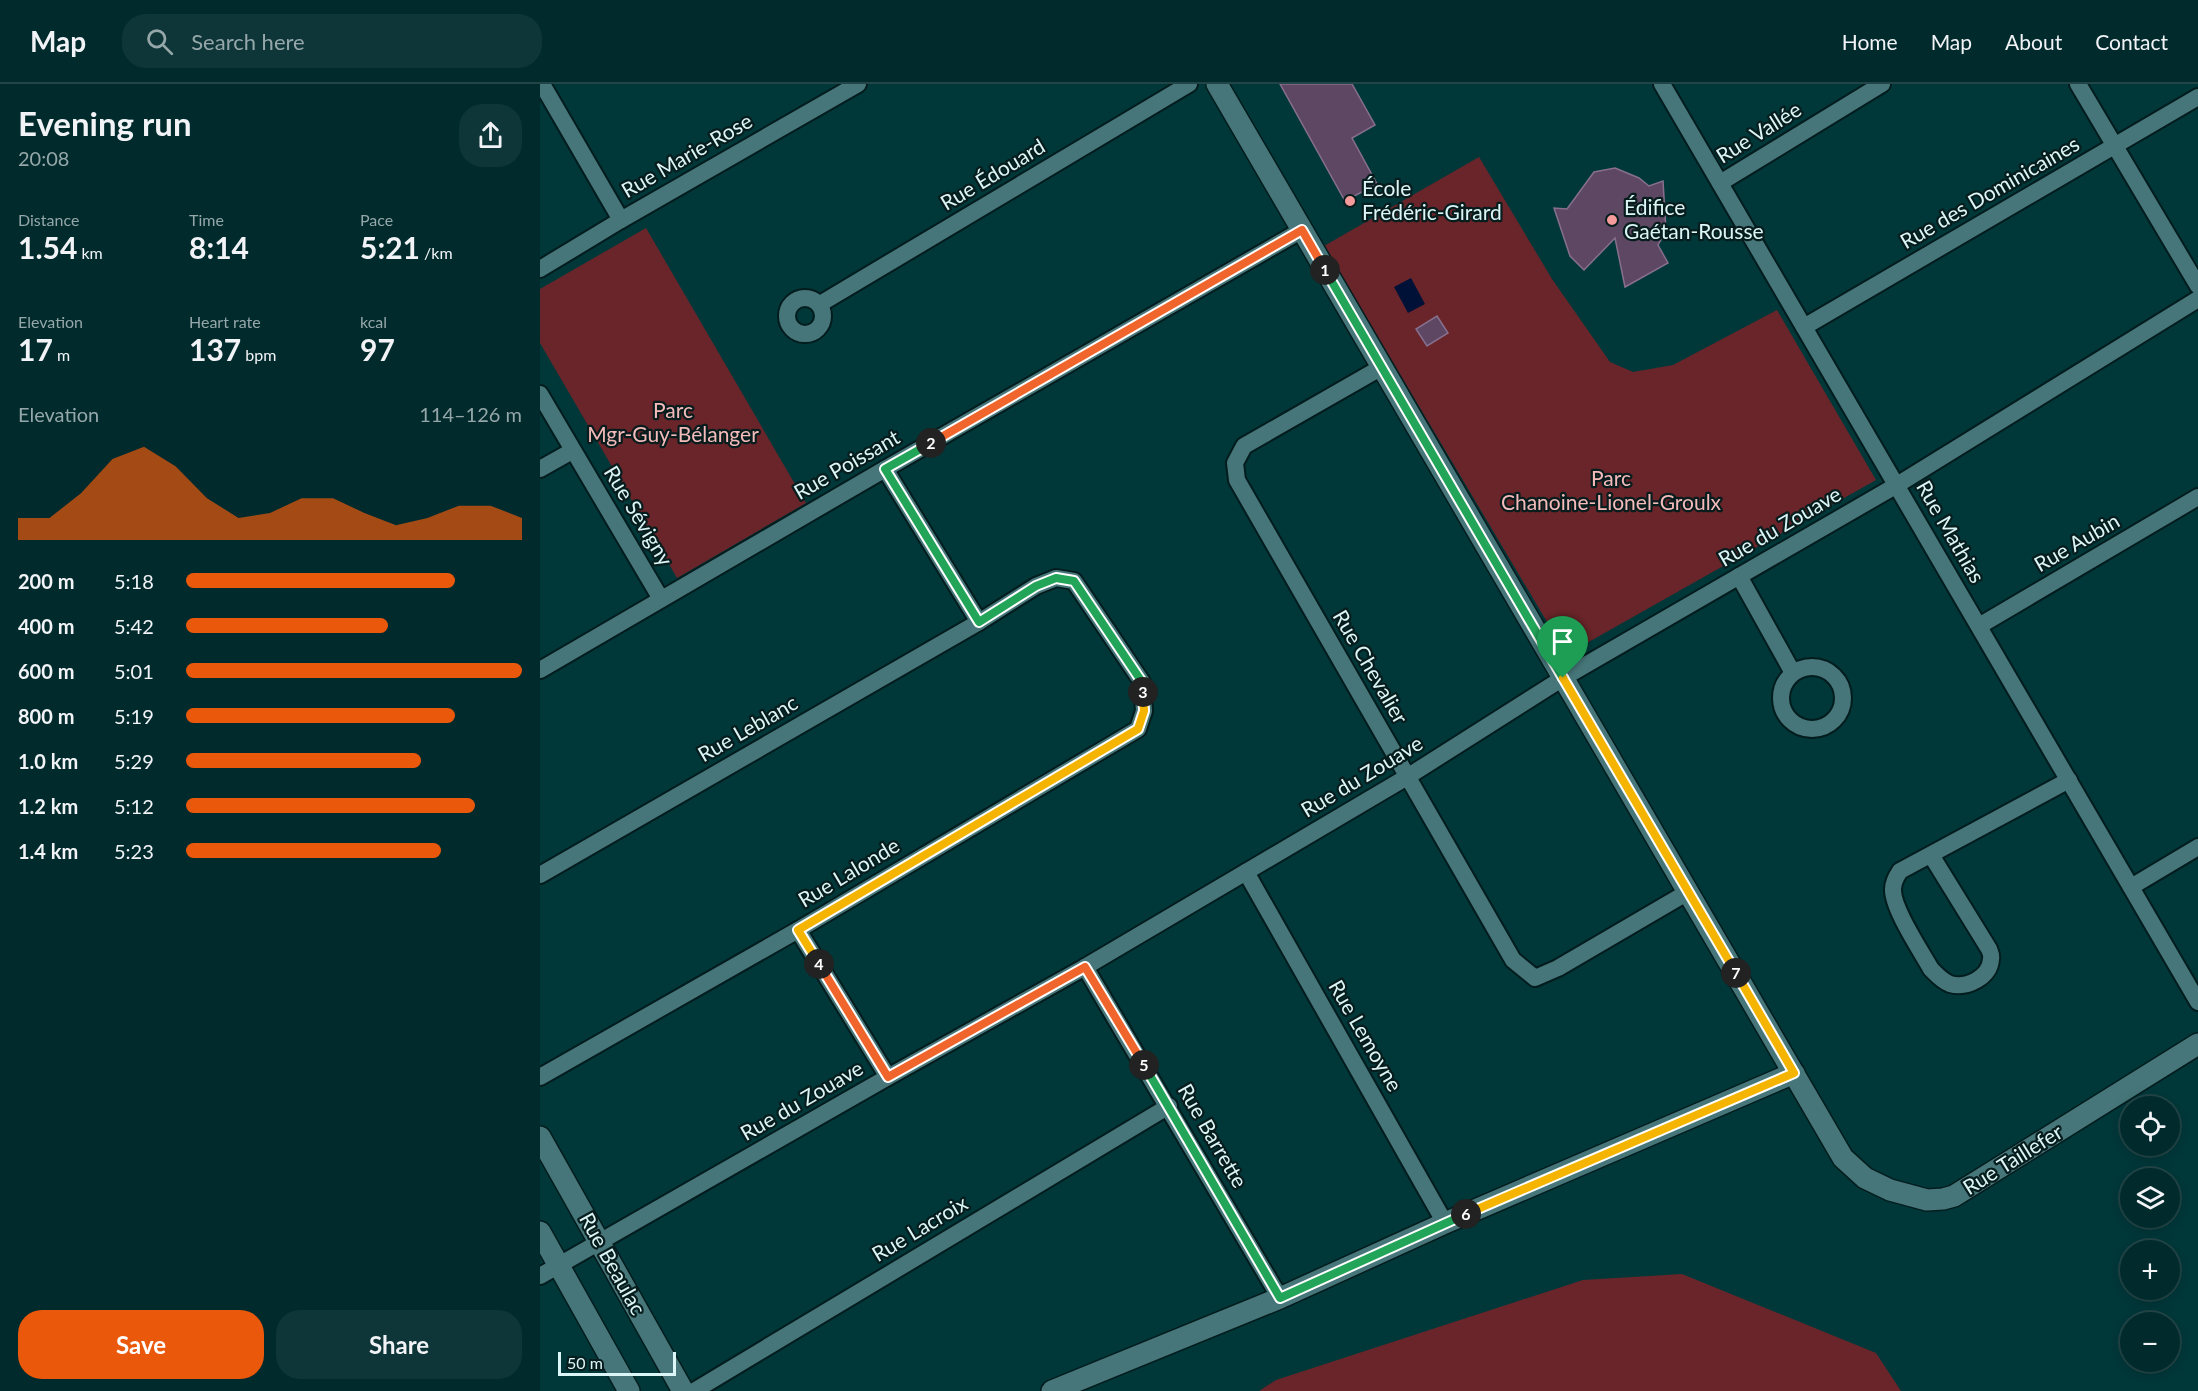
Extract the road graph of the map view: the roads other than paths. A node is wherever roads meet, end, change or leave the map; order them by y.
1 (542, 84) edge
2 (858, 84) edge
3 (1189, 84) edge
4 (1217, 84) edge
5 (1662, 84) edge
6 (1882, 84) edge
7 (2078, 84) edge
8 (2198, 97) edge
9 (2115, 147) junction
10 (1720, 183) junction
11 (621, 220) junction
12 (1302, 230) junction
13 (540, 269) edge
14 (2198, 286) edge
15 (2198, 299) edge
16 (820, 304) dead end
17 (1804, 327) junction
18 (1382, 367) junction
19 (540, 394) edge
20 (572, 451) junction
21 (540, 469) edge
22 (885, 469) junction
23 (1897, 485) junction
24 (2198, 497) edge
25 (1739, 576) junction
26 (661, 599) junction
27 (979, 622) junction
28 (1979, 626) junction
29 (540, 670) edge
30 (1793, 673) dead end
31 (1563, 678) junction
32 (1142, 682) joint
33 (1407, 777) junction
34 (2069, 780) junction
35 (2198, 847) edge
36 (1931, 855) junction
37 (1246, 872) junction
38 (540, 875) edge
39 (2131, 887) junction
40 (1688, 892) junction
41 (798, 930) junction
42 (1085, 967) junction
43 (2198, 1002) edge
44 (2198, 1044) edge
45 (1794, 1073) junction
46 (540, 1077) edge
47 (888, 1077) junction
48 (1169, 1106) junction
49 (540, 1137) edge
50 (1445, 1223) junction
51 (540, 1232) edge
52 (600, 1242) junction
53 (559, 1265) junction
54 (540, 1276) edge
55 (1280, 1298) junction
56 (629, 1391) edge
57 (683, 1391) edge
58 (694, 1391) edge
59 (1052, 1391) edge

1 - 11 street
2 - 11 street, Rue Marie-Rose
3 - 16 street, Rue Édouard
4 - 12 street, Rue Taillefer
5 - 10 street, Rue Mathias
6 - 10 street, Rue Vallée
7 - 9 street
8 - 9 street, Rue des Dominicaines
9 - 14 street
9 - 17 street, Rue des Dominicaines
10 - 17 street, Rue Mathias
11 - 13 street, Rue Marie-Rose
12 - 18 street, Rue Taillefer
12 - 22 street, Rue Poissant
15 - 23 street, Rue du Zouave
17 - 23 street, Rue Mathias
18 - 31 street, Rue Taillefer
18 - 33 street, Rue Chevalier
19 - 20 street, Rue Sévigny
20 - 21 street
20 - 26 street, Rue Sévigny
22 - 26 street, Rue Poissant
22 - 27 street
23 - 25 street, Rue du Zouave
23 - 28 street, Rue Mathias
24 - 28 street, Rue Aubin
25 - 30 street
25 - 31 street, Rue du Zouave
26 - 29 street, Rue Poissant
27 - 32 street, Rue Leblanc
27 - 38 street, Rue Leblanc
28 - 34 street, Rue Mathias
31 - 33 street, Rue du Zouave
31 - 40 street, Rue Taillefer
32 - 41 street, Rue Lalonde
33 - 37 street, Rue du Zouave
33 - 40 street, Rue Chevalier
34 - 36 street
34 - 39 street, Rue Mathias
35 - 39 street
36 - 36 street
37 - 42 street, Rue du Zouave
37 - 50 street, Rue Lemoyne
39 - 43 street, Rue Mathias
40 - 45 street, Rue Taillefer
41 - 46 street, Rue Lalonde
41 - 47 street
42 - 47 street, Rue du Zouave
42 - 48 street, Rue Barrette
44 - 45 street, Rue Taillefer
45 - 50 street
47 - 52 street, Rue du Zouave
48 - 55 street, Rue Barrette
48 - 58 street, Rue Lacroix
49 - 52 street, Rue Beaulac
50 - 55 street
51 - 53 street
52 - 53 street, Rue du Zouave
52 - 57 street, Rue Beaulac
53 - 54 street, Rue du Zouave
53 - 56 street
55 - 59 street

